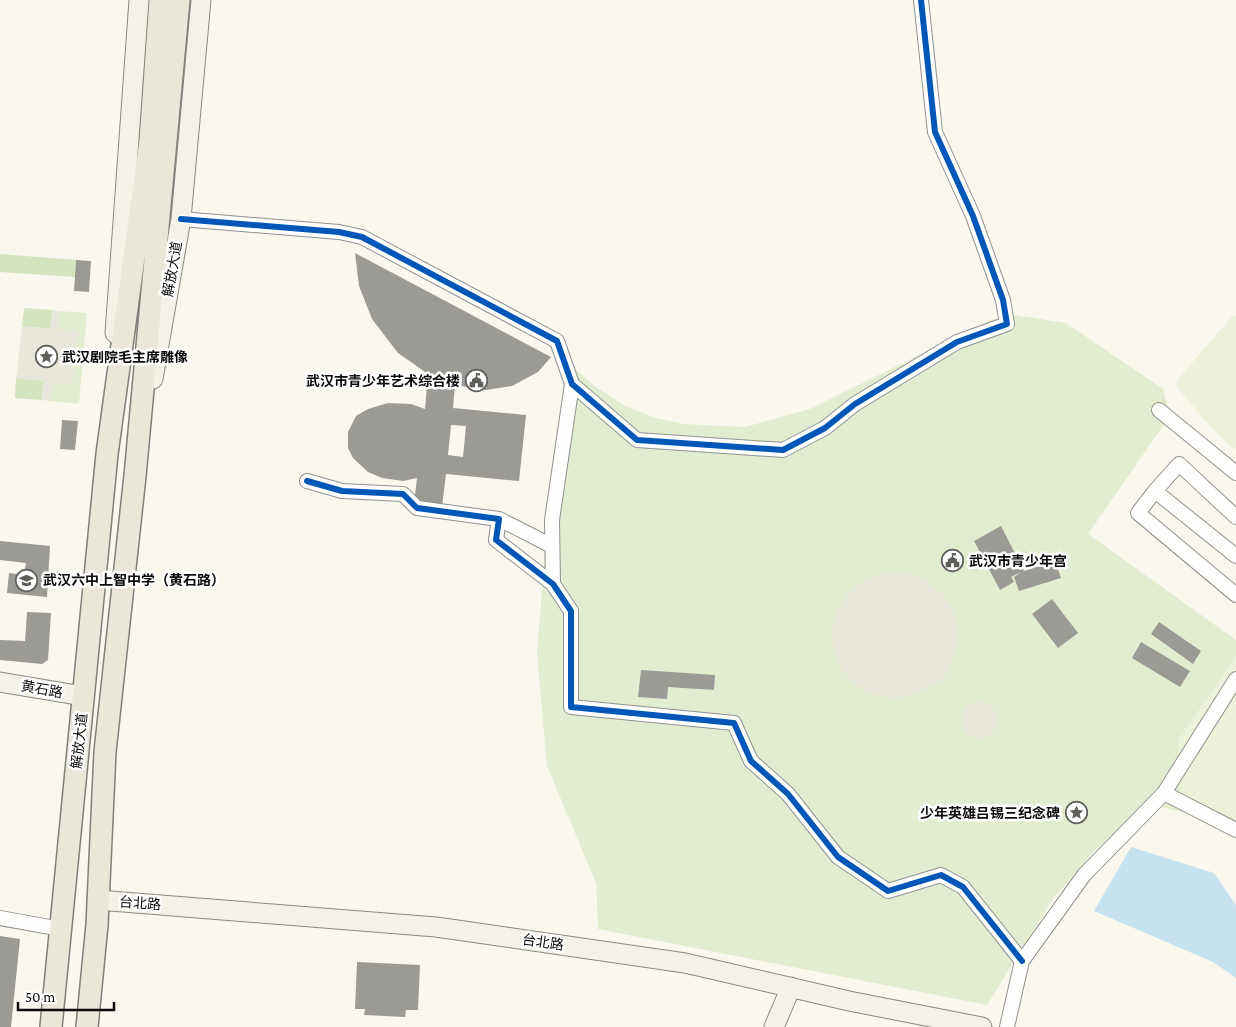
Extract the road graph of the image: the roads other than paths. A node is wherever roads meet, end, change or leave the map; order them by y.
1 (140, 0) edge
2 (160, 0) edge
3 (179, 0) edge
4 (201, 0) edge
5 (920, 0) edge
6 (181, 219) junction
7 (572, 384) junction
8 (1159, 410) dead end
9 (107, 454) junction
10 (1236, 473) edge
11 (135, 476) junction
12 (307, 481) dead end
13 (1155, 491) junction
14 (1236, 517) edge
15 (499, 519) junction
16 (552, 546) junction
17 (1236, 556) edge
18 (553, 584) junction
19 (1236, 595) edge
20 (1236, 679) edge
21 (0, 682) edge
22 (83, 696) junction
23 (1164, 793) junction
24 (1236, 830) edge
25 (98, 900) junction
26 (0, 918) edge
27 (61, 930) junction
28 (1022, 962) junction
29 (791, 987) junction
30 (51, 1027) edge
31 (87, 1027) edge
32 (774, 1027) edge
33 (982, 1027) edge
34 (1007, 1027) edge

1 - 9 main road, 解放大道
2 - 9 main road, 解放大道
3 - 11 main road, 解放大道
4 - 6 main road, 解放大道
5 - 7 street
6 - 7 street
6 - 11 main road, 解放大道
7 - 16 street
8 - 10 street
9 - 22 main road, 解放大道
11 - 25 main road, 解放大道
12 - 15 street
13 - 14 street
13 - 17 street
13 - 19 street
15 - 16 street
15 - 18 street
16 - 18 street
18 - 28 street
20 - 23 street
21 - 22 main road, 黄石路
22 - 27 main road, 解放大道
23 - 24 street
23 - 28 street
25 - 29 main road, 台北路
25 - 31 main road, 解放大道
26 - 27 street
27 - 30 main road, 解放大道
28 - 34 street
29 - 32 main road
29 - 33 main road, 台北路

